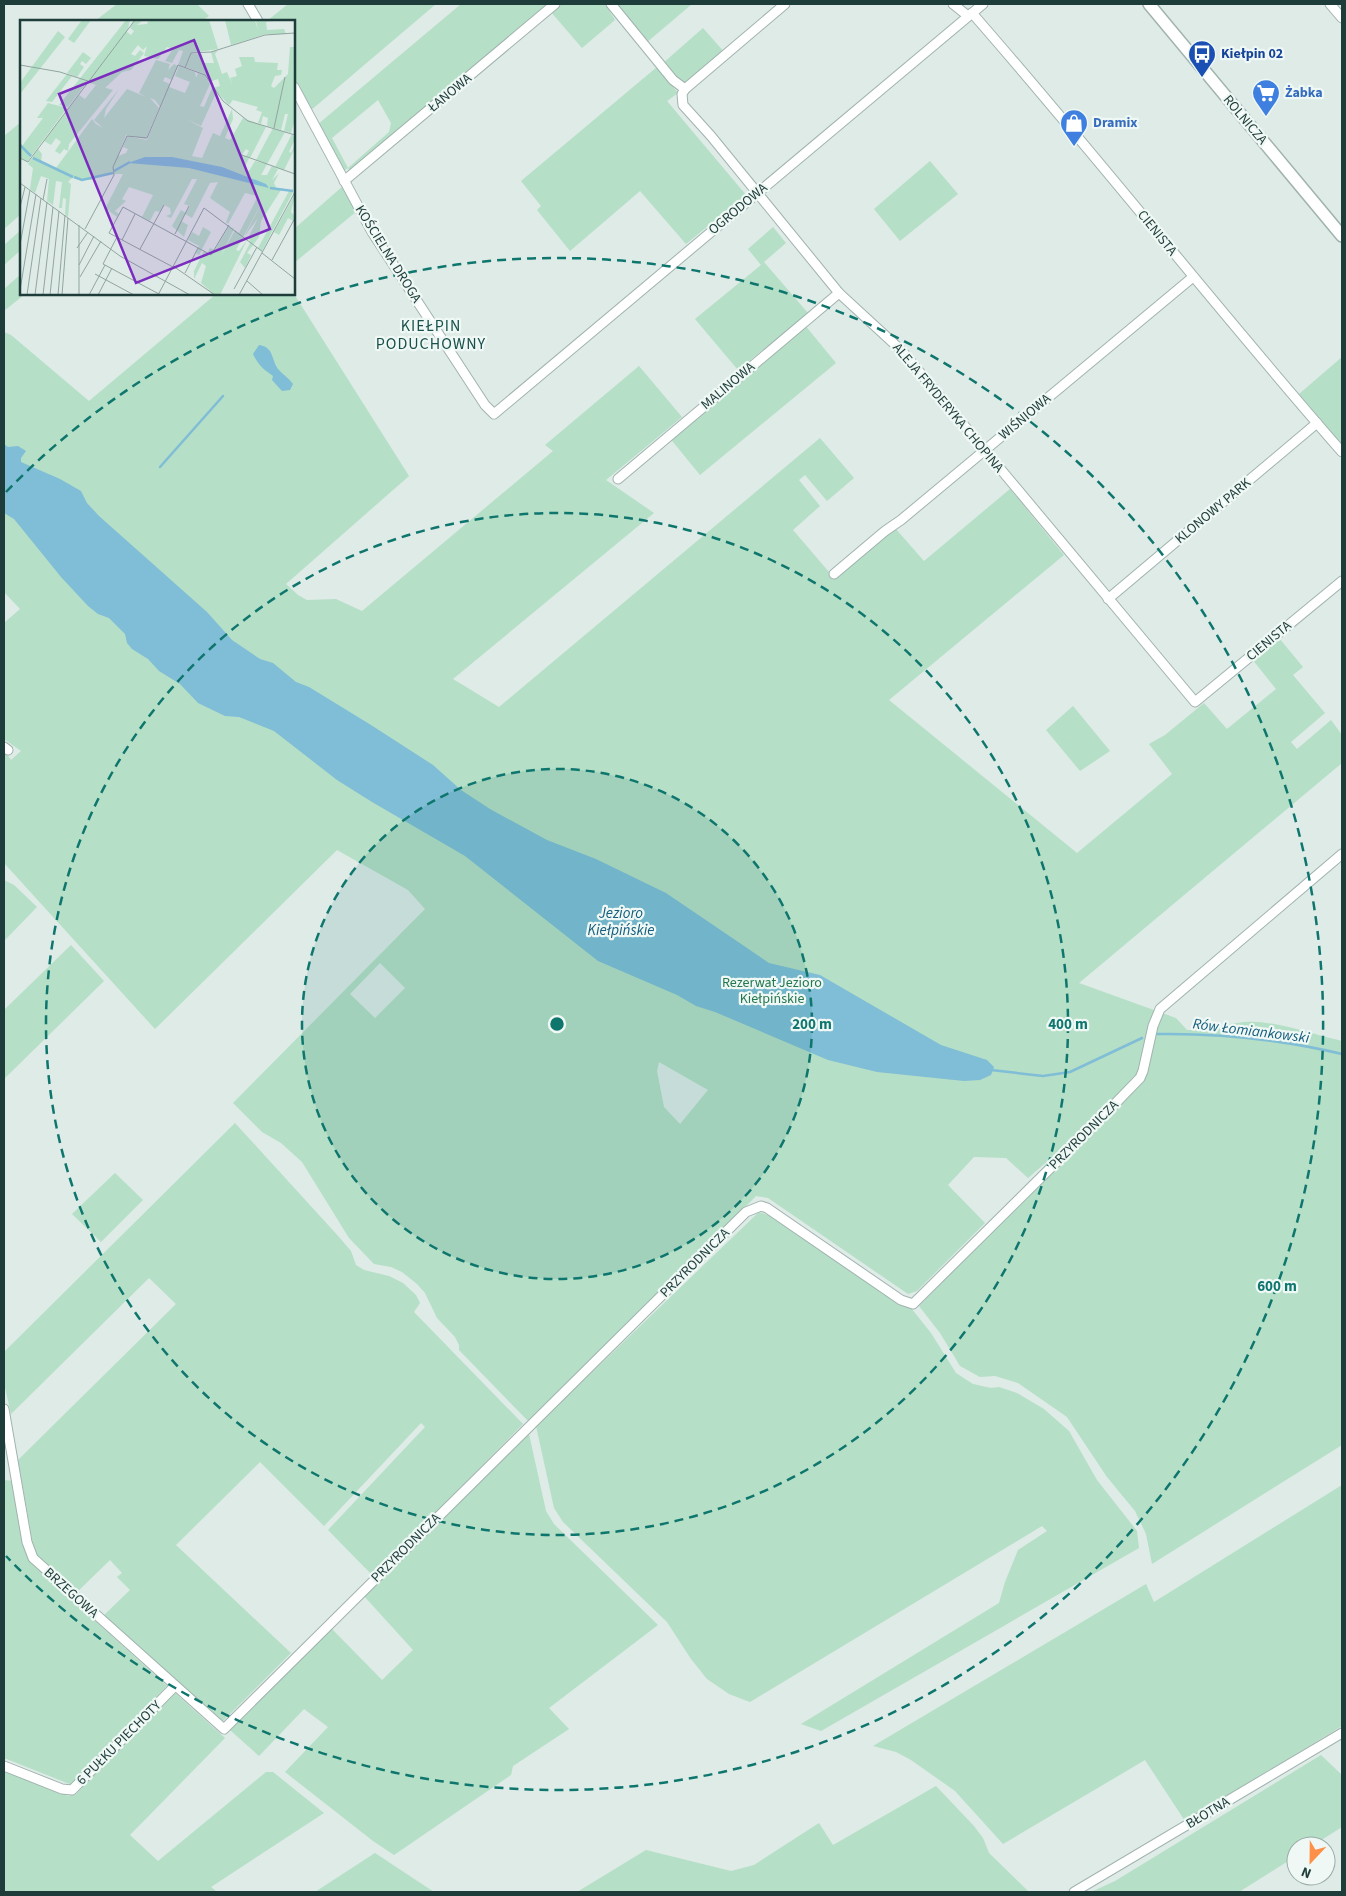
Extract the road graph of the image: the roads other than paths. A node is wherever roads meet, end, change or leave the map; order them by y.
1 (248, 4) edge
2 (555, 4) edge
3 (611, 4) edge
4 (785, 4) edge
5 (953, 4) edge
6 (983, 4) edge
7 (1149, 4) edge
8 (1330, 4) edge
9 (970, 14) junction
10 (1342, 18) edge
11 (257, 20) edge
12 (295, 89) edge
13 (685, 89) junction
14 (344, 182) junction
15 (758, 194) junction
16 (1342, 236) edge
17 (1193, 277) junction
18 (839, 293) junction
19 (494, 414) joint
20 (1317, 423) junction
21 (985, 450) junction
22 (1342, 452) edge
23 (618, 479) dead end
24 (834, 574) dead end
25 (1342, 581) edge
26 (1108, 599) junction
27 (1195, 702) joint
28 (1342, 854) edge
29 (4, 1409) edge
30 (175, 1686) junction
31 (224, 1729) joint
32 (1342, 1733) edge
33 (4, 1766) edge
34 (1074, 1892) edge

1 - 11 street
2 - 14 street, ŁANOWA
3 - 13 street
4 - 13 street
5 - 9 street, CIENISTA
6 - 9 street, OGRODOWA
7 - 16 street, ROLNICZA
8 - 10 street
9 - 15 street, OGRODOWA
9 - 17 street, CIENISTA
12 - 14 street, KOŚCIELNA DROGA
13 - 15 street, ALEJA FRYDERYKA CHOPINA
14 - 19 street, KOŚCIELNA DROGA
15 - 18 street, ALEJA FRYDERYKA CHOPINA
15 - 19 street, OGRODOWA
17 - 20 street, CIENISTA
17 - 21 street, WIŚNIOWA
18 - 21 street, ALEJA FRYDERYKA CHOPINA
18 - 23 street, MALINOWA
20 - 22 street, CIENISTA
20 - 26 street, KLONOWY PARK
21 - 24 street, WIŚNIOWA
21 - 26 street, ALEJA FRYDERYKA CHOPINA
25 - 27 street, CIENISTA
26 - 27 street, ALEJA FRYDERYKA CHOPINA
28 - 31 street, PRZYRODNICZA
29 - 30 street, BRZEGOWA
30 - 31 street, BRZEGOWA
30 - 33 street, 6 PUŁKU PIECHOTY
32 - 34 street, BŁOTNA

